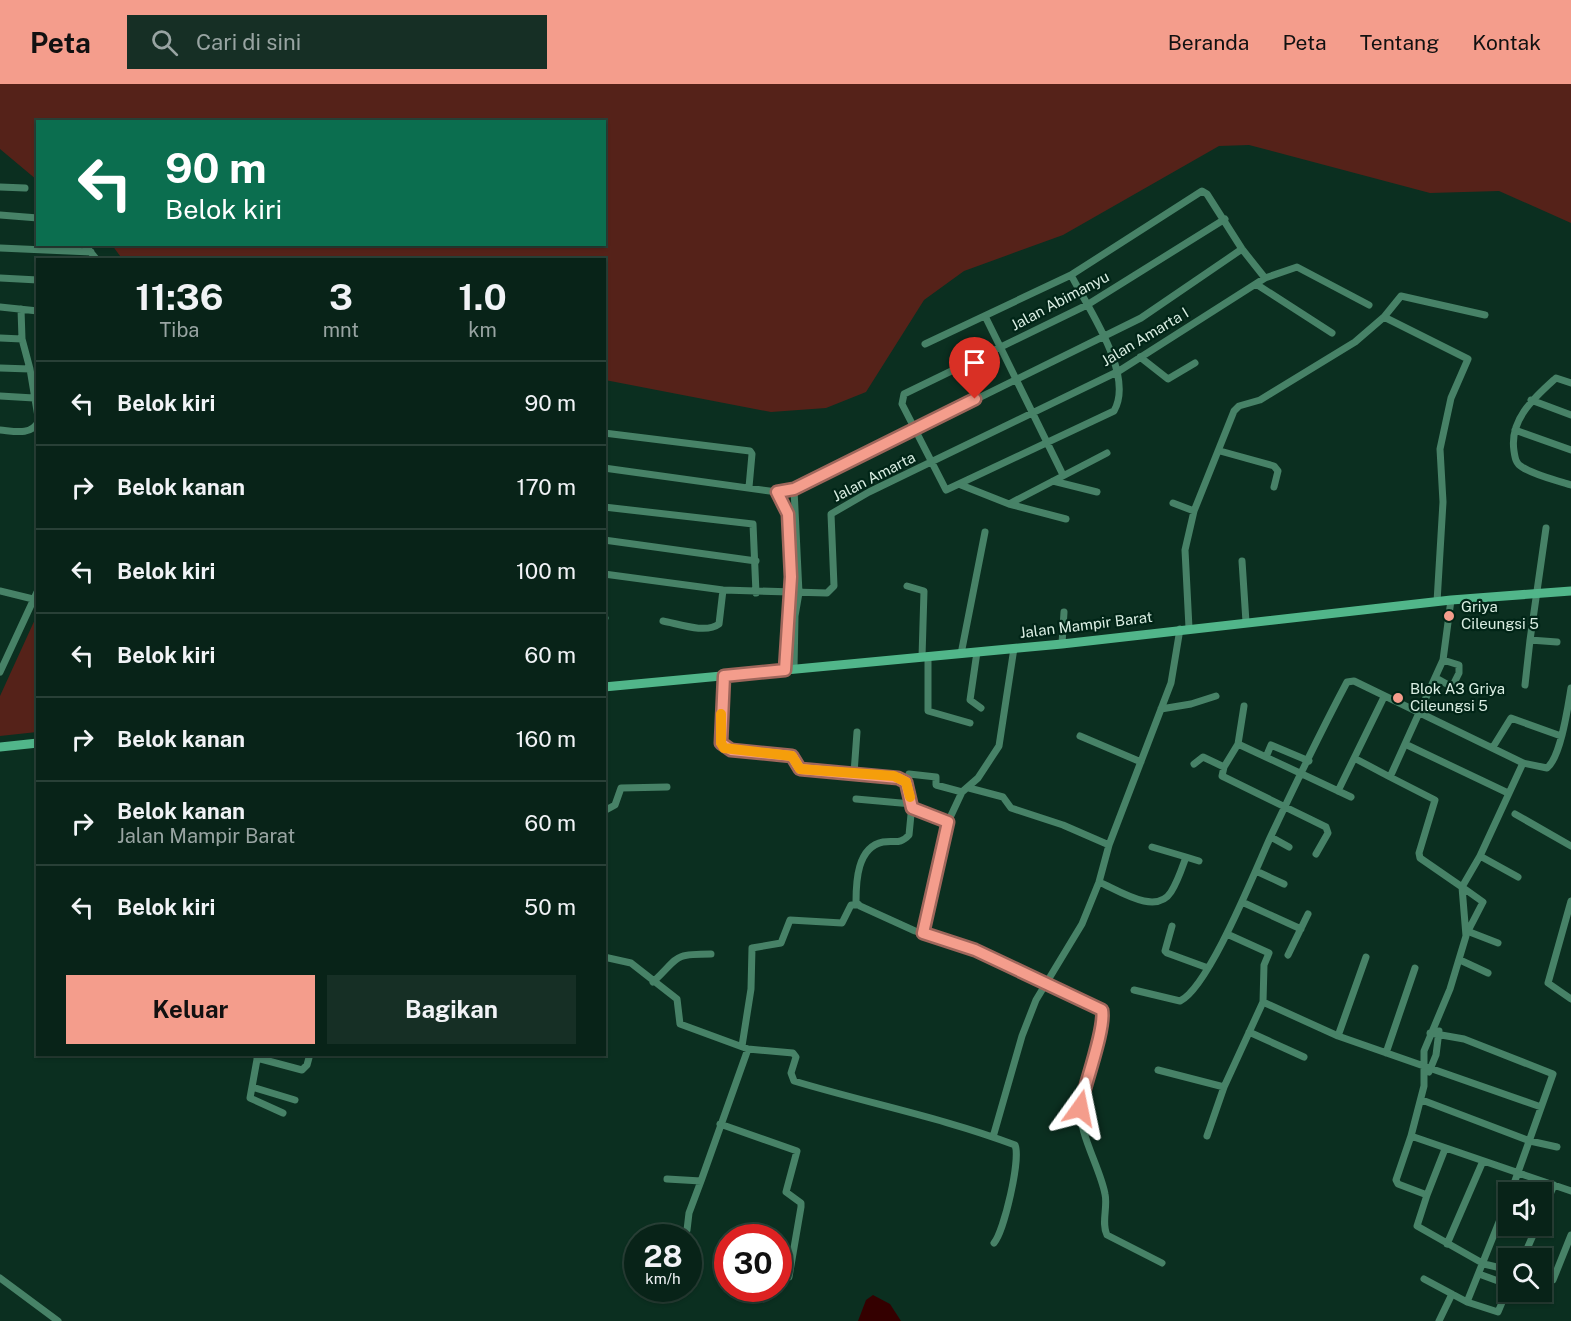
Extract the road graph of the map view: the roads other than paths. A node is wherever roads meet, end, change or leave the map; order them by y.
1 (0, 187) edge
2 (25, 188) dead end
3 (0, 215) edge
4 (36, 218) edge
5 (1224, 219) junction
6 (86, 246) edge
7 (0, 248) edge
8 (1242, 249) junction
9 (91, 252) junction
10 (96, 258) edge
11 (1071, 275) junction
12 (0, 278) edge
13 (1265, 278) junction
14 (36, 280) edge
15 (1256, 284) junction
16 (1086, 305) junction
17 (1370, 305) dead end
18 (0, 308) edge
19 (21, 309) junction
20 (36, 311) edge
21 (1485, 315) dead end
22 (985, 316) junction
23 (1384, 317) junction
24 (1332, 333) dead end
25 (1103, 337) junction
26 (0, 338) edge
27 (22, 339) junction
28 (926, 344) dead end
29 (1000, 348) junction
30 (1140, 357) junction
31 (1195, 363) dead end
32 (0, 368) edge
33 (30, 369) junction
34 (1119, 371) junction
35 (1016, 380) junction
36 (1571, 383) edge
37 (0, 396) edge
38 (34, 398) junction
39 (1531, 400) junction
40 (36, 408) edge
41 (1032, 412) junction
42 (1571, 415) edge
43 (36, 425) edge
44 (914, 429) junction
45 (0, 430) edge
46 (1515, 430) junction
47 (606, 433) edge
48 (1047, 443) junction
49 (1571, 450) edge
50 (1220, 451) junction
51 (1107, 453) dead end
52 (931, 462) junction
53 (606, 468) edge
54 (1063, 475) junction
55 (1053, 481) junction
56 (961, 485) junction
57 (1571, 485) edge
58 (749, 487) junction
59 (1274, 487) dead end
60 (794, 489) junction
61 (777, 492) junction
62 (1098, 492) dead end
63 (1173, 503) dead end
64 (1009, 504) junction
65 (606, 507) edge
66 (1194, 511) junction
67 (791, 513) junction
68 (1065, 519) dead end
69 (1546, 528) dead end
70 (985, 532) dead end
71 (606, 538) edge
72 (756, 561) junction
73 (1242, 561) dead end
74 (606, 574) edge
75 (907, 586) dead end
76 (723, 590) junction
77 (0, 591) edge
78 (1571, 591) edge
79 (795, 592) junction
80 (756, 593) junction
81 (36, 594) edge
82 (1535, 596) junction
83 (33, 599) junction
84 (1451, 600) junction
85 (1437, 602) junction
86 (1064, 612) dead end
87 (663, 621) dead end
88 (1246, 622) junction
89 (1184, 629) junction
90 (1530, 640) junction
91 (1557, 642) dead end
92 (1062, 644) junction
93 (1014, 648) junction
94 (977, 652) junction
95 (961, 654) junction
96 (925, 656) junction
97 (1443, 660) junction
98 (790, 670) junction
99 (0, 672) edge
100 (724, 676) junction
101 (1436, 678) junction
102 (1526, 685) dead end
103 (606, 687) edge
104 (1571, 688) edge
105 (1216, 696) dead end
106 (1384, 697) junction
107 (1244, 706) dead end
108 (981, 708) dead end
109 (1161, 709) junction
110 (1420, 713) junction
111 (970, 723) dead end
112 (857, 732) dead end
113 (1080, 736) dead end
114 (1562, 736) junction
115 (36, 743) edge
116 (1238, 744) junction
117 (1405, 744) junction
118 (0, 747) edge
119 (1493, 747) junction
120 (1266, 757) junction
121 (1356, 759) junction
122 (1309, 761) junction
123 (1141, 762) junction
124 (1523, 763) junction
125 (1194, 764) dead end
126 (1224, 767) junction
127 (854, 773) junction
128 (909, 774) dead end
129 (1303, 775) junction
130 (1390, 777) junction
131 (667, 787) dead end
132 (966, 790) junction
133 (1338, 791) junction
134 (1509, 793) junction
135 (1351, 797) dead end
136 (856, 799) dead end
137 (912, 806) junction
138 (1286, 807) junction
139 (606, 810) edge
140 (1515, 814) dead end
141 (948, 822) junction
142 (1271, 837) junction
143 (1110, 845) junction
144 (1571, 846) edge
145 (1152, 847) dead end
146 (1288, 847) dead end
147 (1316, 855) dead end
148 (1480, 856) junction
149 (1186, 857) junction
150 (1199, 861) dead end
151 (1256, 871) junction
152 (1518, 877) dead end
153 (1099, 882) junction
154 (1284, 884) dead end
155 (1462, 887) junction
156 (1242, 902) junction
157 (859, 905) junction
158 (1570, 905) edge
159 (1308, 914) dead end
160 (1172, 926) dead end
161 (1300, 929) junction
162 (1468, 931) junction
163 (923, 933) junction
164 (1227, 934) junction
165 (1498, 943) dead end
166 (711, 954) dead end
167 (1288, 955) dead end
168 (606, 957) edge
169 (1366, 957) dead end
170 (1461, 960) junction
171 (1208, 968) junction
172 (1415, 968) dead end
173 (1488, 974) dead end
174 (653, 982) junction
175 (1046, 983) junction
176 (1134, 990) dead end
177 (1571, 999) edge
178 (1263, 1002) junction
179 (1436, 1026) junction
180 (1249, 1032) junction
181 (1430, 1033) junction
182 (1440, 1035) junction
183 (1338, 1036) junction
184 (745, 1047) junction
185 (1386, 1053) junction
186 (258, 1056) edge
187 (309, 1056) edge
188 (1304, 1057) dead end
189 (1158, 1070) dead end
190 (1426, 1071) junction
191 (252, 1087) junction
192 (1224, 1087) junction
193 (295, 1100) dead end
194 (1422, 1100) junction
195 (1541, 1107) junction
196 (283, 1113) dead end
197 (720, 1124) junction
198 (1207, 1136) dead end
199 (1411, 1136) junction
200 (993, 1137) junction
201 (1530, 1142) junction
202 (1557, 1147) dead end
203 (1445, 1149) junction
204 (1482, 1161) junction
205 (1518, 1173) junction
206 (667, 1179) dead end
207 (701, 1181) junction
208 (1515, 1182) edge
209 (1554, 1185) junction
210 (1552, 1190) edge
211 (1571, 1191) edge
212 (1427, 1195) junction
213 (688, 1224) edge
214 (1498, 1226) edge
215 (1571, 1235) edge
216 (994, 1243) dead end
217 (1447, 1244) junction
218 (792, 1260) edge
219 (1162, 1263) dead end
220 (1484, 1264) junction
221 (1498, 1267) edge
222 (1479, 1274) junction
223 (0, 1278) edge
224 (1424, 1279) dead end
225 (1552, 1280) edge
226 (1498, 1281) edge
227 (1452, 1294) junction
228 (1467, 1302) junction
229 (1502, 1302) edge
230 (58, 1321) edge
231 (1439, 1321) edge

1 - 2 street
3 - 4 street
5 - 8 street
5 - 11 street
5 - 16 street, Jalan Abimanyu
6 - 9 street
7 - 9 street
8 - 13 street
8 - 25 street
9 - 10 street
11 - 16 street
11 - 22 street
12 - 14 street
13 - 15 street, Jalan Amarta I
13 - 17 street, Jalan Amarta I
15 - 24 street
15 - 30 street, Jalan Amarta I
16 - 25 street
16 - 29 street, Jalan Abimanyu
18 - 19 street
19 - 20 street
19 - 27 street
21 - 23 street
22 - 28 street
22 - 29 street
23 - 50 street
23 - 85 street
25 - 34 street
25 - 35 street
26 - 27 street
27 - 33 street
29 - 35 street
29 - 44 street, Jalan Abimanyu
30 - 31 street
30 - 34 street, Jalan Amarta I
32 - 33 street
33 - 38 street
34 - 41 street, Jalan Amarta I
34 - 48 street
35 - 41 street
35 - 44 street
36 - 39 street
37 - 38 street
38 - 40 street
39 - 42 street
39 - 46 street
41 - 48 street
41 - 52 street, Jalan Amarta I
43 - 45 street
44 - 52 street
44 - 60 street
46 - 49 street
46 - 57 street
47 - 58 street
48 - 54 street
48 - 56 street
50 - 59 street
50 - 66 street
51 - 54 street
52 - 56 street
52 - 79 street, Jalan Amarta
53 - 58 street
54 - 55 street
55 - 62 street
55 - 64 street
56 - 64 street
58 - 61 street
60 - 61 street
60 - 67 street
61 - 67 street
63 - 66 street
64 - 68 street
65 - 72 street
66 - 89 street
67 - 79 street
69 - 82 street
70 - 95 street
71 - 72 street
72 - 80 street
73 - 88 street
74 - 76 street
75 - 96 street
76 - 80 street
76 - 87 street
77 - 83 street
78 - 82 street, Jalan Mampir Barat
79 - 80 street
79 - 98 street
81 - 83 street
82 - 84 street, Jalan Mampir Barat
82 - 90 street
83 - 99 street
84 - 85 street, Jalan Mampir Barat
84 - 97 street
85 - 88 street, Jalan Mampir Barat
86 - 92 street
88 - 89 street, Jalan Mampir Barat
89 - 92 street, Jalan Mampir Barat
89 - 109 street
90 - 91 street
90 - 102 street
92 - 93 street, Jalan Mampir Barat
93 - 94 street, Jalan Mampir Barat
93 - 132 street
94 - 95 street, Jalan Mampir Barat
94 - 108 street
95 - 96 street, Jalan Mampir Barat
96 - 98 street, Jalan Mampir Barat
96 - 111 street
97 - 101 street
97 - 101 street
98 - 100 street, Jalan Mampir Barat
100 - 103 street, Jalan Mampir Barat
100 - 127 street
101 - 110 street
104 - 114 street
105 - 109 street
106 - 110 street
106 - 121 street
106 - 122 street
107 - 116 street
109 - 123 street
110 - 117 street
110 - 119 street
112 - 127 street
113 - 123 street
114 - 119 street
114 - 124 street
115 - 118 street
116 - 120 street
116 - 126 street
117 - 130 street
117 - 134 street
119 - 124 street
120 - 122 street
120 - 129 street
121 - 130 street
121 - 133 street
122 - 129 street
123 - 143 street
124 - 134 street
125 - 126 street
126 - 138 street
127 - 137 street
128 - 132 street
129 - 133 street
129 - 138 street
130 - 155 street
131 - 139 street
132 - 141 street
132 - 143 street
133 - 135 street
134 - 148 street
136 - 137 street
137 - 141 street
137 - 157 street
138 - 142 street
138 - 147 street
140 - 144 street
141 - 163 street
142 - 146 street
142 - 151 street
143 - 153 street
145 - 149 street
148 - 152 street
148 - 155 street
149 - 150 street
149 - 153 street
151 - 154 street
151 - 156 street
153 - 175 street
155 - 162 street
155 - 162 street
156 - 161 street
156 - 164 street
157 - 163 street
157 - 184 street
158 - 177 street
159 - 161 street
160 - 171 street
161 - 167 street
162 - 165 street
162 - 170 street
163 - 175 street
164 - 171 street
164 - 178 street
166 - 174 street
168 - 174 street
169 - 183 street
170 - 173 street
170 - 179 street
171 - 176 street
172 - 185 street
174 - 184 street
175 - 200 street
175 - 219 street
178 - 180 street
178 - 183 street
179 - 181 street
179 - 182 street
180 - 188 street
180 - 192 street
181 - 182 street
181 - 190 street
182 - 190 street
182 - 195 street
183 - 185 street
184 - 197 street
184 - 200 street
185 - 190 street
186 - 187 street
186 - 191 street
189 - 192 street
190 - 194 street
190 - 195 street
191 - 193 street
191 - 196 street
192 - 198 street
194 - 199 street
194 - 201 street
195 - 201 street
197 - 207 street
197 - 218 street
199 - 203 street
199 - 212 street
200 - 216 street
201 - 202 street
201 - 205 street
203 - 204 street
203 - 212 street
204 - 205 street
204 - 217 street
205 - 208 street
205 - 209 street
206 - 207 street
207 - 213 street
209 - 210 street
209 - 211 street
212 - 217 street
214 - 220 street
215 - 225 street
217 - 220 street
220 - 221 street
220 - 222 street
222 - 226 street
222 - 228 street
223 - 230 street
224 - 227 street
227 - 228 street
227 - 231 street
228 - 229 street

